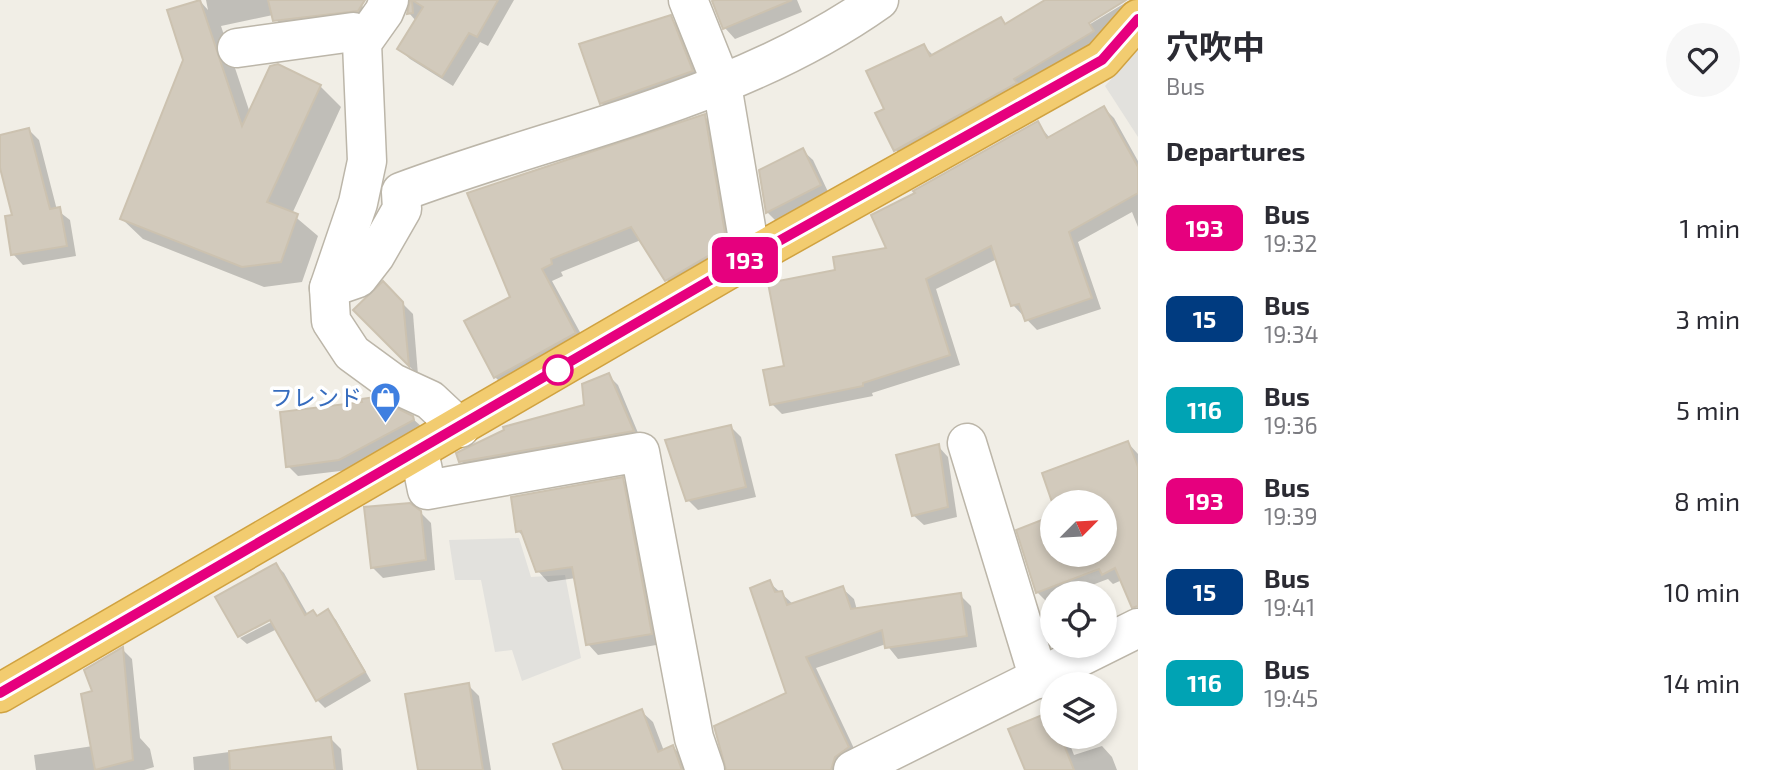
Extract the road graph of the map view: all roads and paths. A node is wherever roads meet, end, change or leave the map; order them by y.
1 (388, 0) edge
2 (688, 0) edge
3 (878, 0) edge
4 (1138, 19) edge
5 (362, 43) junction
6 (237, 48) dead end
7 (722, 85) junction
8 (751, 257) junction
9 (329, 288) junction
10 (460, 428) junction
11 (967, 443) dead end
12 (419, 451) junction
13 (1138, 628) edge
14 (1039, 679) junction
15 (0, 693) edge
16 (705, 770) edge
17 (853, 770) edge

1 - 5 street
2 - 7 street
3 - 7 street
4 - 8 highway
5 - 6 street
5 - 9 street
7 - 8 street
7 - 9 street
8 - 10 highway
9 - 10 street
10 - 12 highway
11 - 14 street
12 - 15 highway
12 - 16 street
13 - 14 street
14 - 17 street

